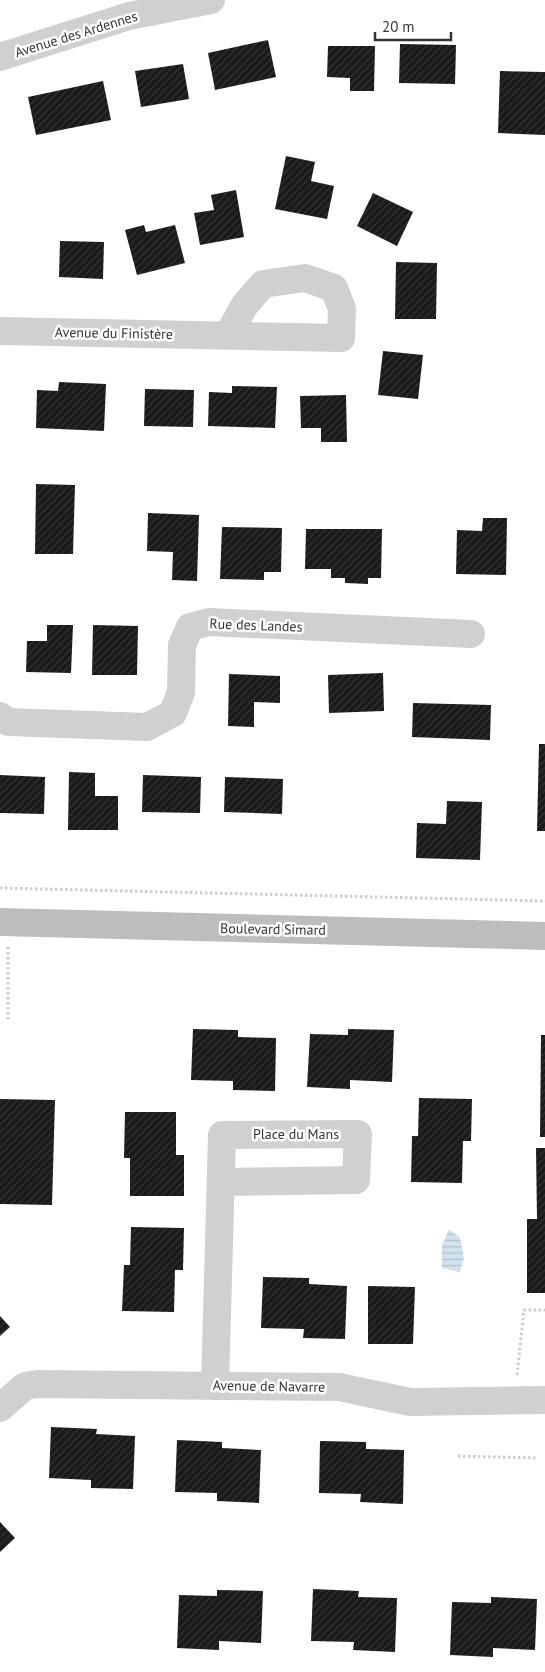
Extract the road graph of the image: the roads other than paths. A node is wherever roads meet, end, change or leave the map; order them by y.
1 (211, 0) edge
2 (0, 57) edge
3 (0, 332) edge
4 (228, 336) dead end
5 (471, 634) dead end
6 (0, 716) edge
7 (4, 922) edge
8 (545, 936) edge
9 (222, 1182) junction
10 (215, 1386) junction
11 (545, 1400) edge
12 (0, 1408) edge

1 - 2 street, Avenue des Ardennes
3 - 4 street, Avenue du Finistère
5 - 6 street, Rue des Landes
7 - 8 main road, Boulevard Simard
9 - 9 street, Place du Mans
9 - 10 street, Place du Mans
10 - 11 street, Avenue de Navarre
10 - 12 street, Avenue de Navarre

